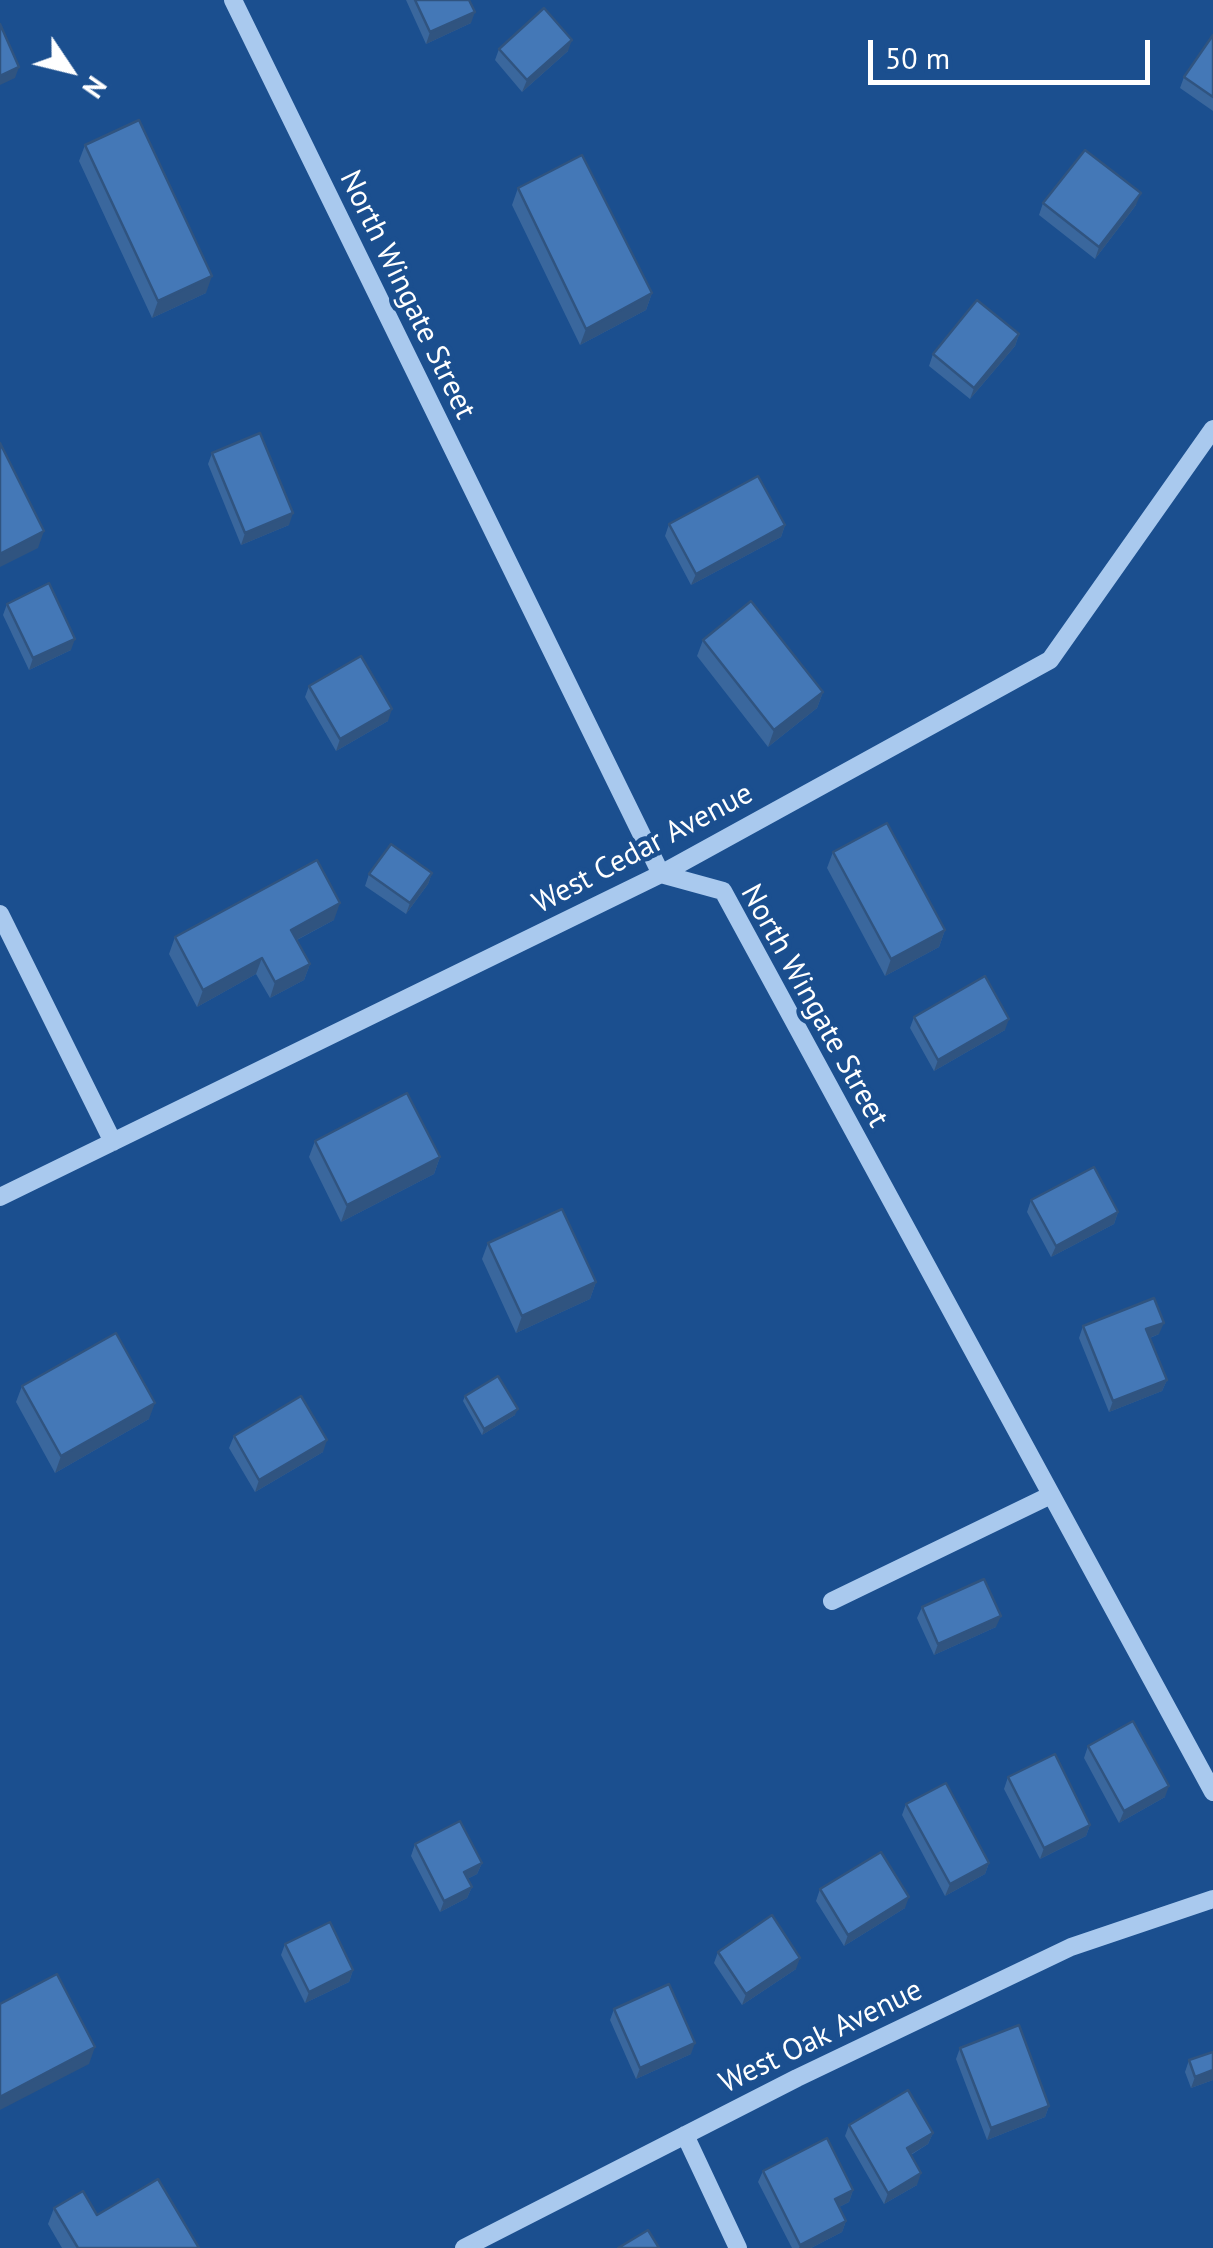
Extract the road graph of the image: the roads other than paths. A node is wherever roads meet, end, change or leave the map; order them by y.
1 (233, 0) edge
2 (1213, 429) edge
3 (661, 874) junction
4 (0, 914) edge
5 (113, 1142) junction
6 (0, 1197) edge
7 (1051, 1495) junction
8 (832, 1600) dead end
9 (1213, 1792) edge
10 (1213, 1899) edge
11 (685, 2135) junction
12 (464, 2248) edge
13 (738, 2248) edge

1 - 3 street, North Wingate Street
2 - 3 street, West Cedar Avenue
3 - 5 street, West Cedar Avenue
3 - 7 street, North Wingate Street
4 - 5 street
5 - 6 street, West Cedar Avenue
7 - 8 street
7 - 9 street, North Wingate Street
10 - 11 street, West Oak Avenue
11 - 12 street, West Oak Avenue
11 - 13 street

